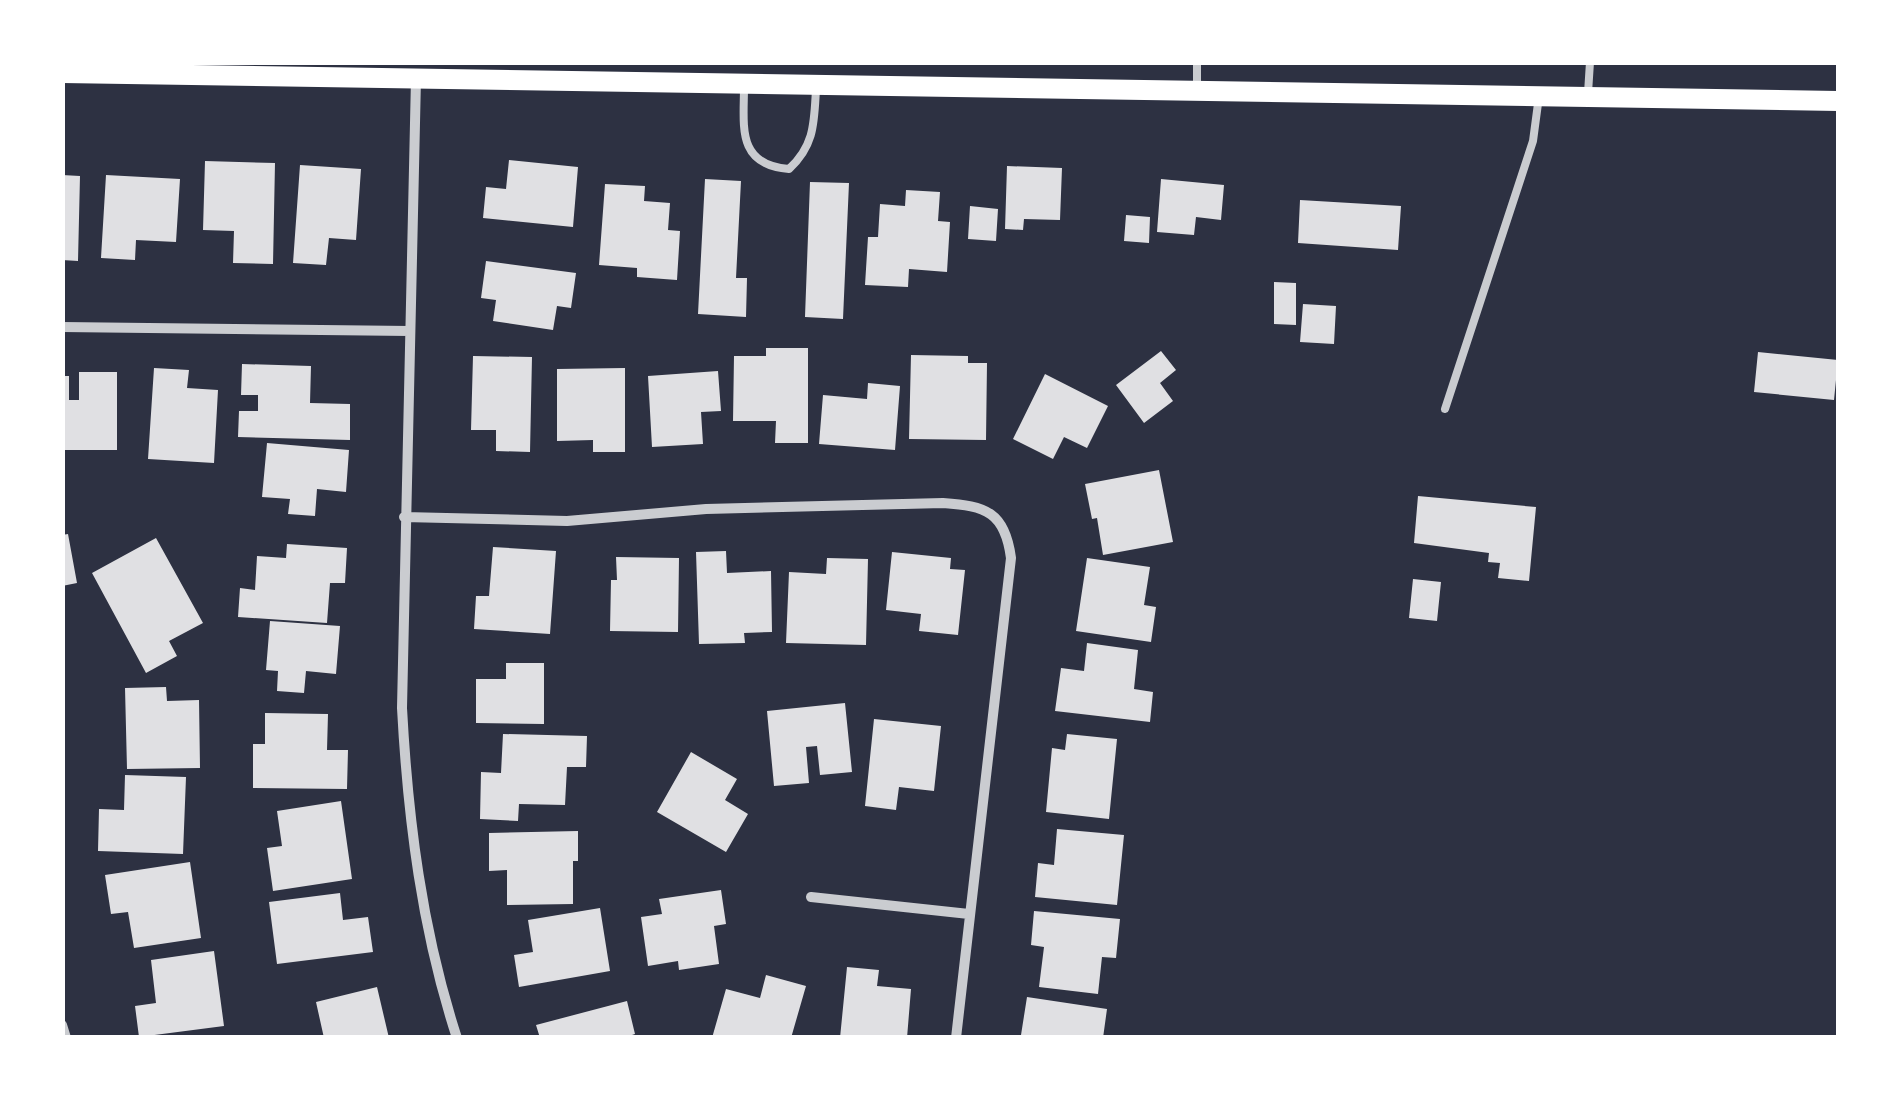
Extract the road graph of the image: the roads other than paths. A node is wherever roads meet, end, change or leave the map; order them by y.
1 (1197, 62) edge
2 (1590, 62) edge
3 (62, 73) edge
4 (416, 78) junction
5 (744, 83) junction
6 (816, 84) junction
7 (1196, 90) junction
8 (1540, 96) junction
9 (1588, 97) junction
10 (1838, 102) edge
11 (62, 327) edge
12 (410, 331) junction
13 (1445, 408) dead end
14 (404, 518) junction
15 (811, 898) dead end
16 (969, 914) junction
17 (62, 1025) edge
18 (66, 1038) edge
19 (457, 1038) edge
20 (956, 1038) edge

1 - 7 lane
2 - 9 lane
3 - 4 main road
4 - 5 main road
4 - 12 street
5 - 6 main road
5 - 6 lane
6 - 7 main road
7 - 8 main road
8 - 9 main road
8 - 13 lane
9 - 10 main road
11 - 12 street
12 - 14 street
14 - 16 street
14 - 19 street
15 - 16 street
16 - 20 street
17 - 18 street

